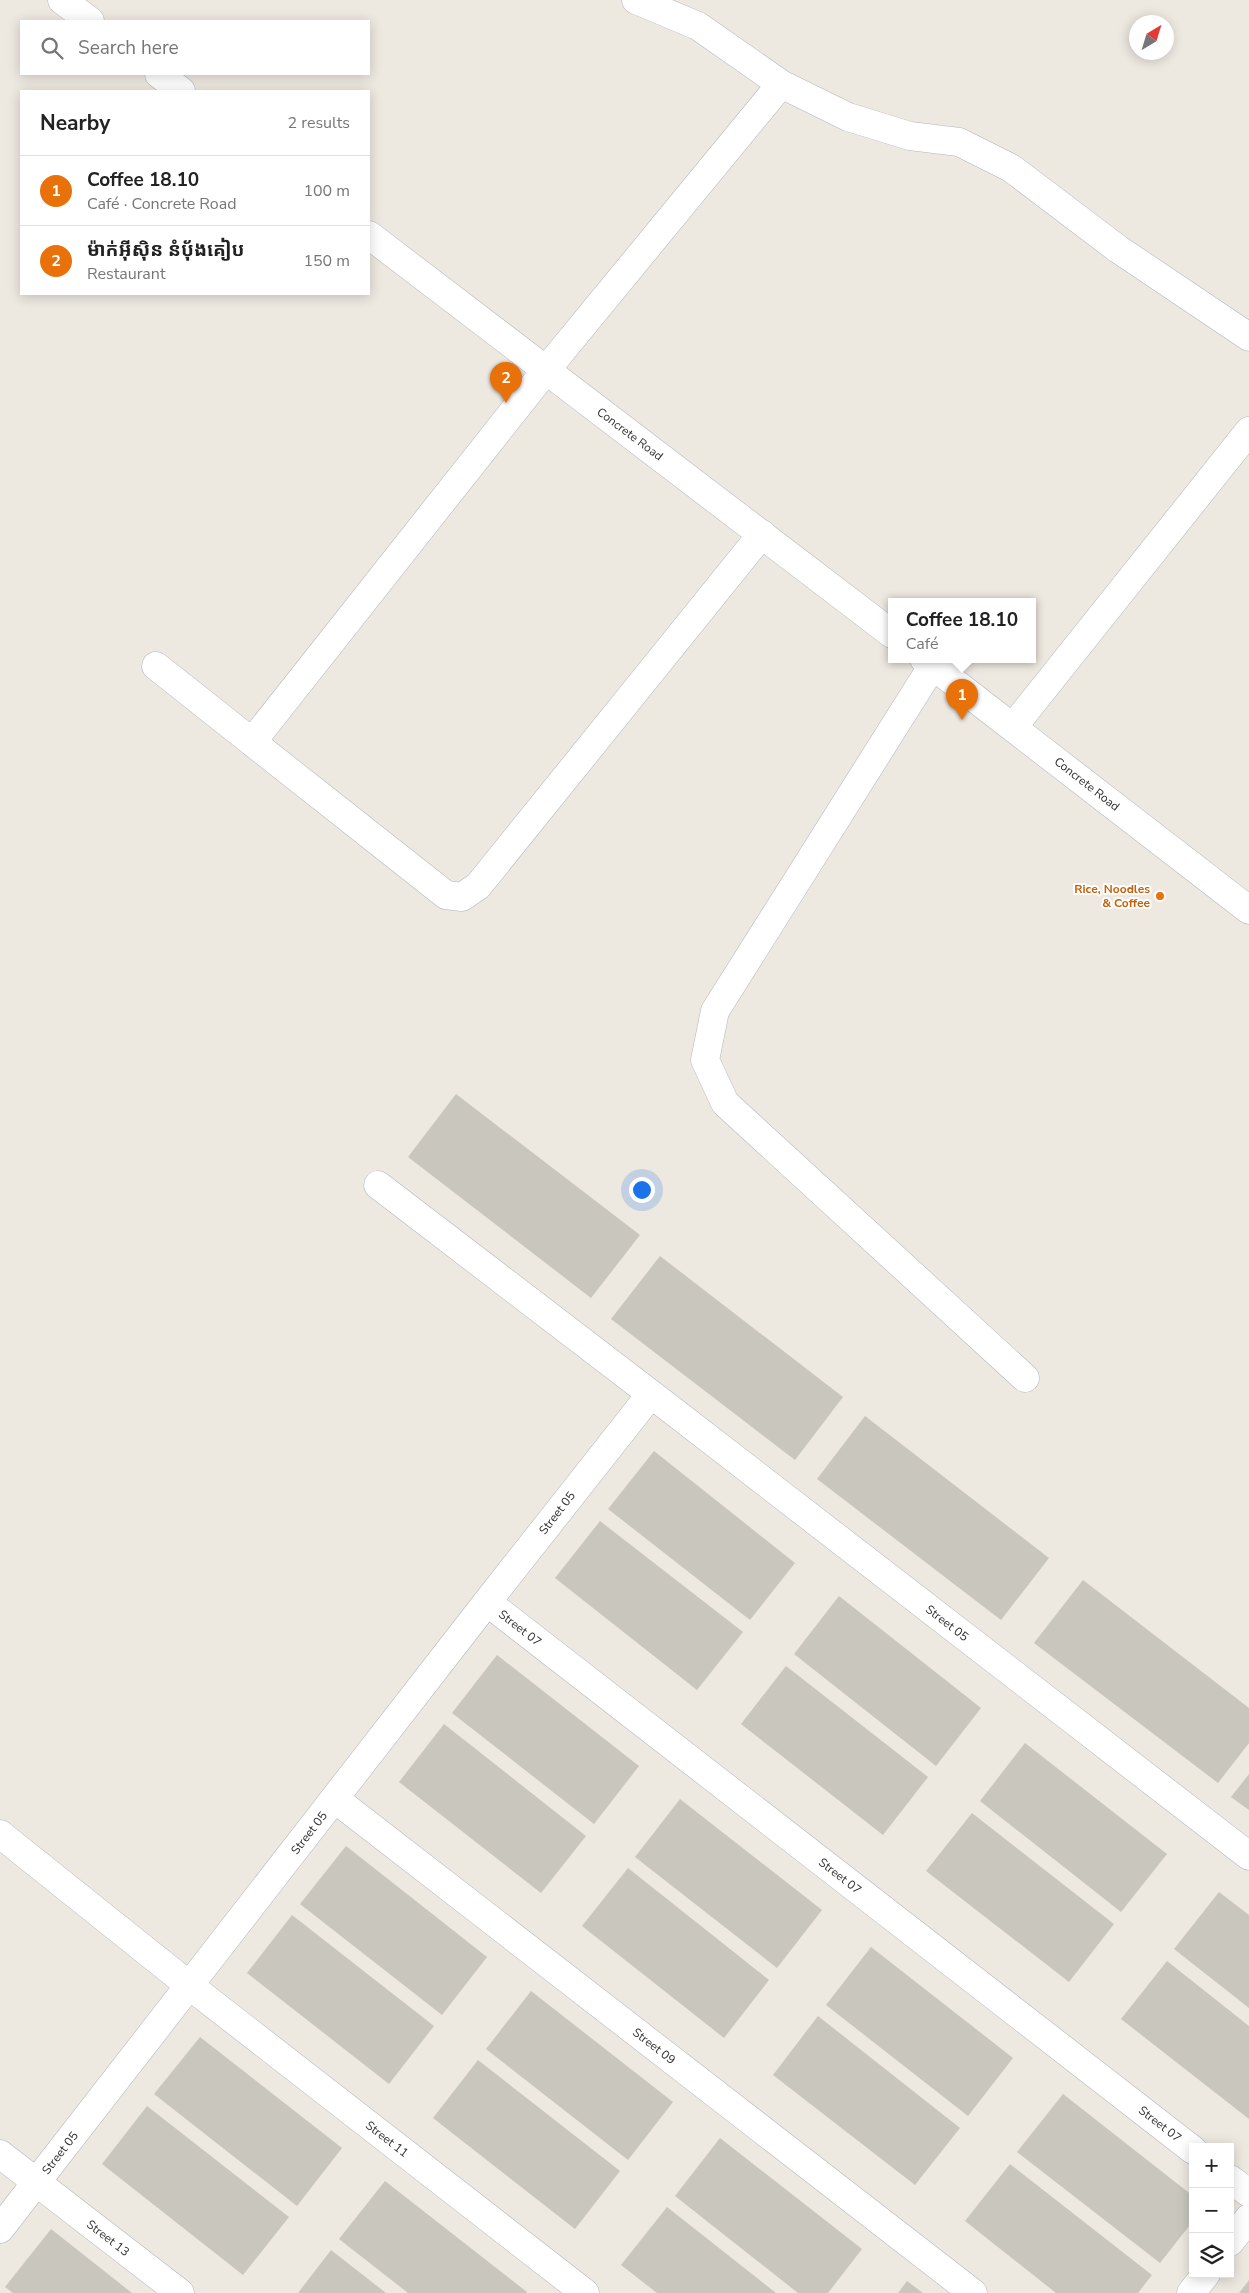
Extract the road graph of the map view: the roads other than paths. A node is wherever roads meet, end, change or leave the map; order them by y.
1 (62, 0) edge
2 (636, 0) edge
3 (89, 20) edge
4 (160, 75) edge
5 (781, 84) junction
6 (180, 90) edge
7 (370, 236) edge
8 (1249, 337) edge
9 (546, 370) junction
10 (1249, 431) edge
11 (762, 534) junction
12 (888, 631) edge
13 (928, 663) edge
14 (930, 663) edge
15 (156, 666) dead end
16 (1012, 727) junction
17 (252, 742) junction
18 (1249, 910) edge
19 (378, 1185) dead end
20 (1025, 1378) dead end
21 (651, 1394) junction
22 (487, 1602) junction
23 (335, 1799) junction
24 (0, 1834) edge
25 (1249, 1856) edge
26 (190, 1986) junction
27 (1189, 2147) edge
28 (0, 2154) edge
29 (37, 2182) junction
30 (1234, 2182) edge
31 (1249, 2193) edge
32 (1249, 2218) edge
33 (0, 2229) edge
34 (1234, 2237) edge
35 (1203, 2278) edge
36 (180, 2293) edge
37 (585, 2293) edge
38 (973, 2293) edge
39 (1191, 2293) edge

1 - 3 street
2 - 5 street
4 - 6 street
5 - 8 street
5 - 9 street
7 - 9 street, Concrete Road
9 - 11 street, Concrete Road
9 - 17 street
10 - 16 street
11 - 12 street, Concrete Road
11 - 17 street
13 - 20 street
14 - 16 street, Concrete Road
15 - 17 street
16 - 18 street, Concrete Road
19 - 21 street
21 - 22 street, Street 05
21 - 25 street, Street 05
22 - 23 street, Street 05
22 - 27 street, Street 07
23 - 26 street, Street 05
23 - 38 street, Street 09
24 - 26 street, Street 11
26 - 29 street, Street 05
26 - 37 street, Street 11
28 - 29 street, Street 13
29 - 33 street, Street 05
29 - 36 street, Street 13
30 - 31 street
32 - 34 street
35 - 39 street

